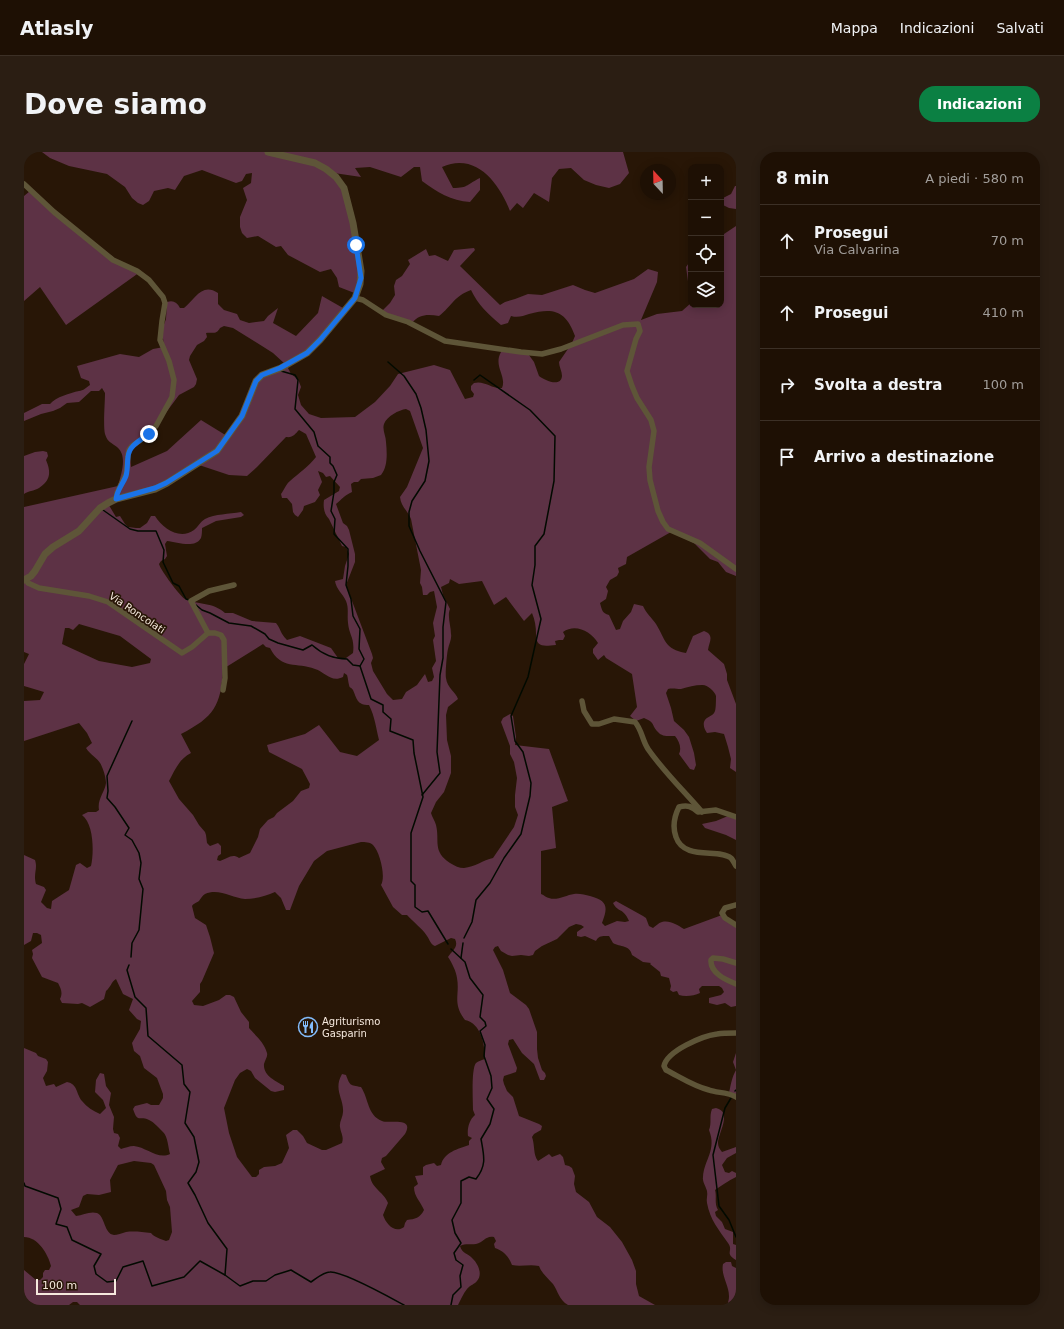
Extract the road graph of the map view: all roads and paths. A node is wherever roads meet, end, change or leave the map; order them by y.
1 (268, 152) edge
2 (24, 184) edge
3 (355, 298) junction
4 (116, 499) junction
5 (736, 569) edge
6 (25, 579) edge
7 (234, 585) dead end
8 (208, 633) junction
9 (223, 690) dead end
10 (582, 702) dead end
11 (702, 812) junction
12 (736, 817) edge
13 (736, 866) edge
14 (736, 905) edge
15 (736, 925) edge
16 (736, 963) edge
17 (736, 984) edge
18 (736, 1033) edge
19 (736, 1097) edge

1 - 3 street
2 - 4 street
3 - 4 street
3 - 5 street
4 - 6 street
6 - 8 street, Via Roncolati
7 - 8 street
8 - 9 street
10 - 11 street
11 - 12 street
11 - 13 street
14 - 15 street
16 - 17 street
18 - 19 street

